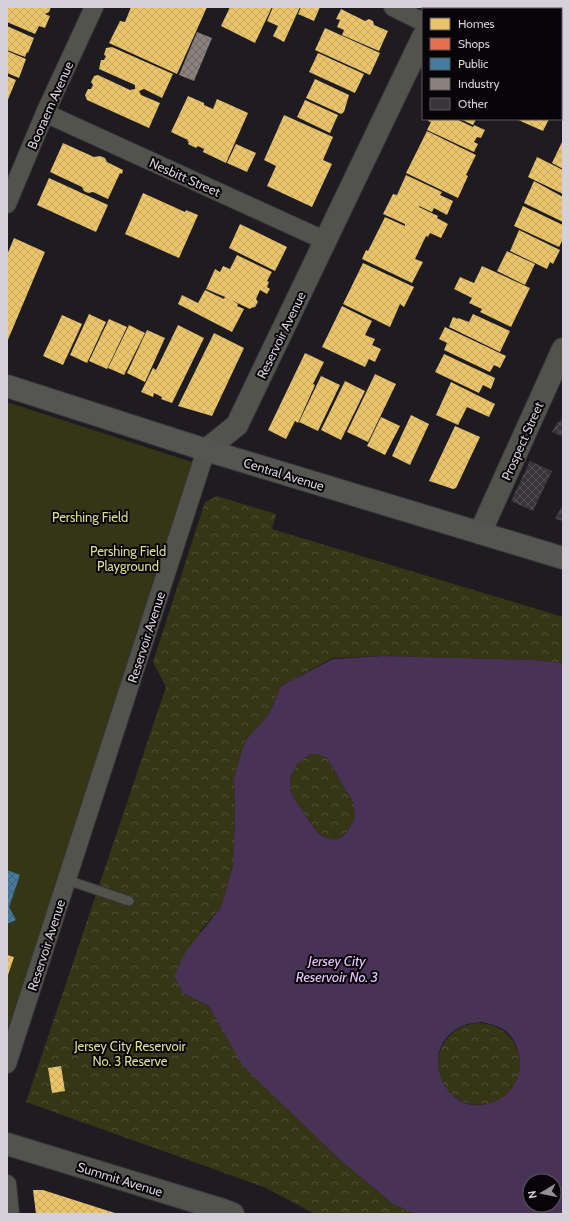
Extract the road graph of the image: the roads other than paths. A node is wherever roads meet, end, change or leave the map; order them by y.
1 (94, 7) edge
2 (392, 7) edge
3 (422, 22) edge
4 (422, 39) edge
5 (45, 113) junction
6 (7, 204) edge
7 (326, 241) junction
8 (563, 349) edge
9 (7, 386) edge
10 (206, 450) junction
11 (480, 533) junction
12 (563, 558) edge
13 (68, 880) junction
14 (128, 901) dead end
15 (7, 1064) edge
16 (7, 1144) edge
17 (7, 1184) edge
18 (10, 1214) edge
19 (233, 1214) edge

1 - 5 street, Booraem Avenue
2 - 3 street
4 - 7 street, Reservoir Avenue
5 - 6 street, Booraem Avenue
5 - 7 street, Nesbitt Street
7 - 10 street, Reservoir Avenue
8 - 11 street, Prospect Street
9 - 10 main road, Central Avenue
10 - 11 main road, Central Avenue
10 - 13 street, Reservoir Avenue
11 - 12 main road, Central Avenue
13 - 14 lane
13 - 15 street, Reservoir Avenue
16 - 19 street, Summit Avenue
17 - 18 street

